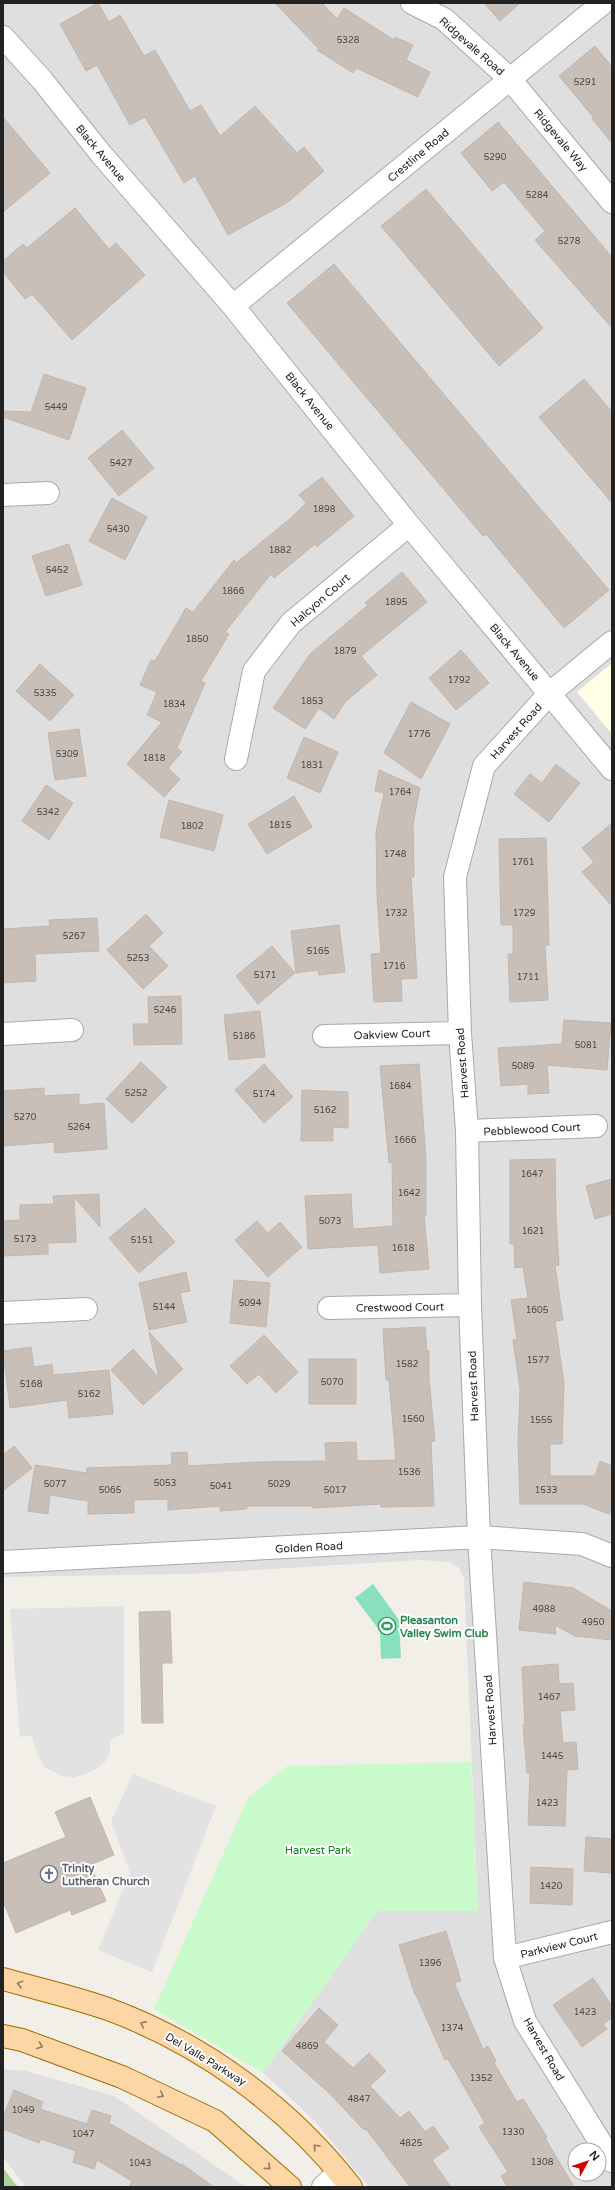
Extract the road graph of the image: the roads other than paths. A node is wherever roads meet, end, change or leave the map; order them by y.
1 (412, 3) edge
2 (603, 3) edge
3 (3, 37) edge
4 (509, 78) junction
5 (612, 202) edge
6 (233, 306) junction
7 (48, 493) dead end
8 (3, 495) edge
9 (408, 525) junction
10 (612, 642) edge
11 (550, 693) junction
12 (236, 759) dead end
13 (612, 769) edge
14 (72, 1030) dead end
15 (460, 1033) junction
16 (3, 1034) edge
17 (324, 1036) dead end
18 (596, 1126) dead end
19 (467, 1132) junction
20 (470, 1305) junction
21 (330, 1308) dead end
22 (86, 1309) dead end
23 (3, 1313) edge
24 (479, 1537) junction
25 (612, 1556) edge
26 (3, 1562) edge
27 (612, 1932) edge
28 (505, 1958) junction
29 (3, 1979) edge
30 (3, 2036) edge
31 (612, 2161) edge
32 (345, 2179) edge
33 (290, 2187) edge
34 (323, 2187) edge

1 - 4 street, Ridgevale Road
2 - 4 street, Crestline Road
3 - 6 street, Black Avenue
4 - 5 street, Ridgevale Way
4 - 6 street, Crestline Road
6 - 9 street, Black Avenue
7 - 8 street
9 - 11 street, Black Avenue
9 - 12 street, Halcyon Court
10 - 11 street, Harvest Road
11 - 13 street, Black Avenue
11 - 15 street, Harvest Road
14 - 16 street
15 - 17 street, Oakview Court
15 - 19 street, Harvest Road
18 - 19 street, Pebblewood Court
19 - 20 street, Harvest Road
20 - 21 street, Crestwood Court
20 - 24 street, Harvest Road
22 - 23 street
24 - 25 street, Golden Road
24 - 26 street, Golden Road
24 - 28 street, Harvest Road
27 - 28 street, Parkview Court
28 - 31 street, Harvest Road
32 -> 29 main road, Del Valle Parkway
30 -> 33 main road
32 - 34 street

